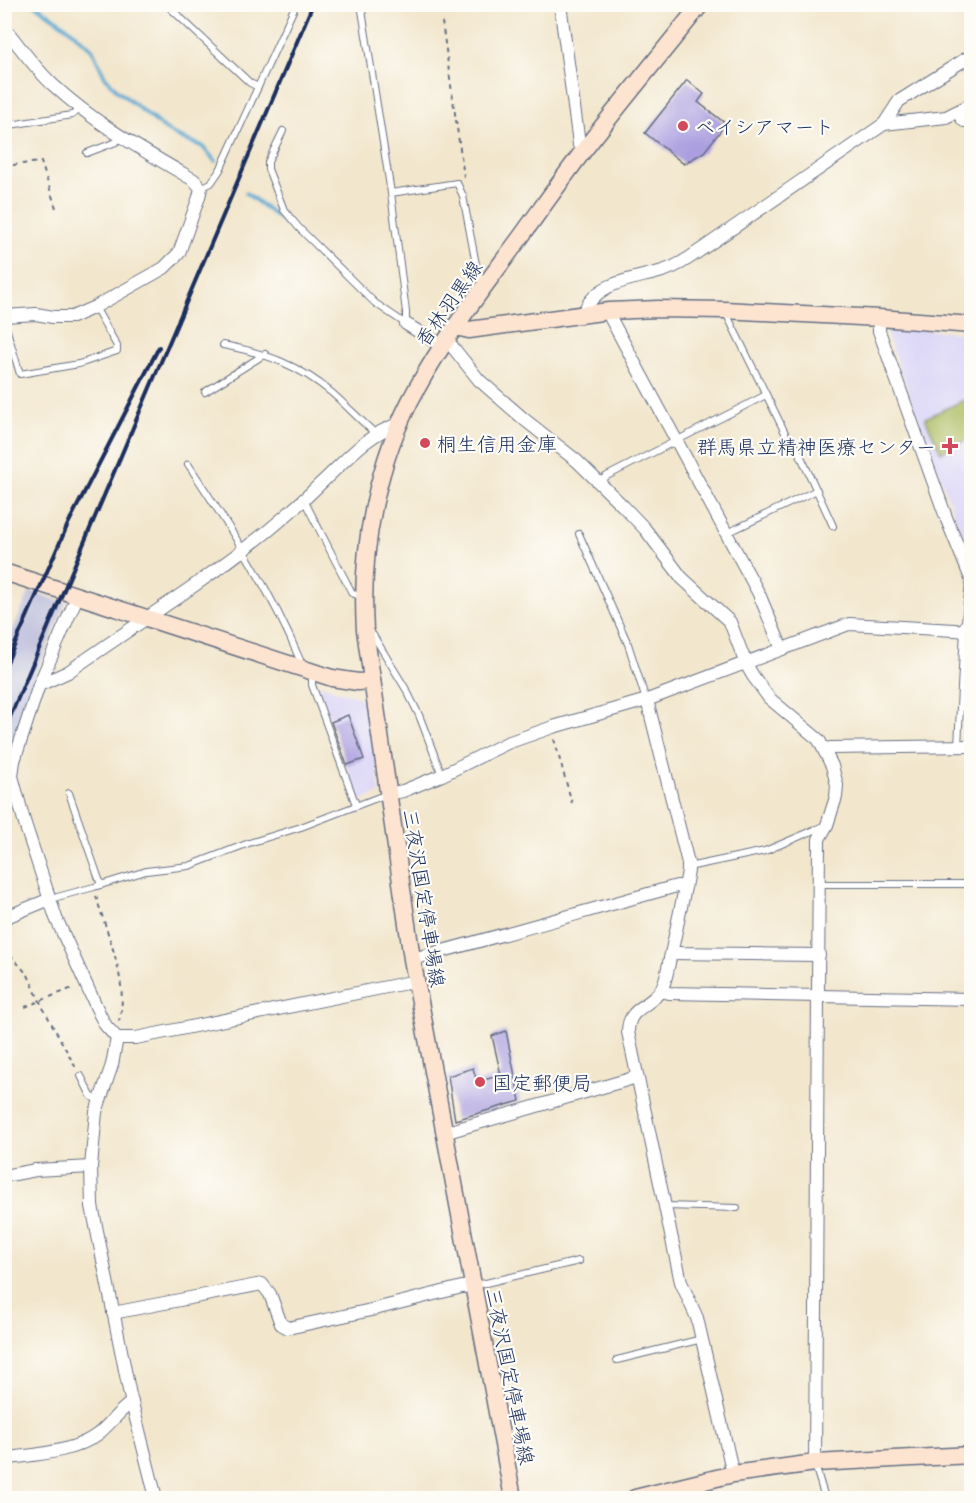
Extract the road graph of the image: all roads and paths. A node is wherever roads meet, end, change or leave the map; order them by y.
1 (166, 4) edge
2 (296, 4) edge
3 (361, 4) edge
4 (560, 4) edge
5 (701, 4) edge
6 (441, 22) dead end
7 (4, 27) edge
8 (972, 55) edge
9 (258, 87) junction
10 (972, 104) edge
11 (82, 108) junction
12 (957, 112) junction
13 (972, 121) edge
14 (884, 124) junction
15 (4, 126) edge
16 (283, 131) dead end
17 (121, 137) junction
18 (584, 151) junction
19 (87, 153) dead end
20 (4, 166) edge
21 (201, 188) junction
22 (462, 190) junction
23 (392, 193) junction
24 (56, 208) dead end
25 (485, 286) junction
26 (95, 307) junction
27 (724, 310) junction
28 (609, 311) junction
29 (583, 314) junction
30 (4, 316) edge
31 (879, 318) junction
32 (4, 321) edge
33 (406, 324) junction
34 (972, 325) edge
35 (448, 338) junction
36 (223, 345) dead end
37 (265, 354) junction
38 (206, 392) dead end
39 (766, 395) junction
40 (399, 424) junction
41 (376, 434) junction
42 (676, 441) junction
43 (188, 465) dead end
44 (599, 482) junction
45 (816, 490) junction
46 (304, 500) junction
47 (833, 526) dead end
48 (579, 534) dead end
49 (726, 534) junction
50 (244, 549) junction
51 (4, 572) edge
52 (972, 582) edge
53 (77, 597) junction
54 (363, 597) junction
55 (145, 618) junction
56 (365, 630) junction
57 (968, 630) edge
58 (782, 649) junction
59 (746, 664) junction
60 (306, 670) junction
61 (372, 681) junction
62 (39, 685) junction
63 (647, 700) junction
64 (553, 727) junction
65 (958, 746) junction
66 (972, 746) edge
67 (825, 752) junction
68 (441, 775) junction
69 (69, 794) dead end
70 (388, 794) junction
71 (572, 803) dead end
72 (356, 806) junction
73 (827, 825) junction
74 (688, 867) junction
75 (819, 884) junction
76 (972, 884) edge
77 (97, 886) junction
78 (685, 887) junction
79 (50, 899) junction
80 (4, 918) edge
81 (4, 948) edge
82 (671, 953) junction
83 (819, 955) junction
84 (412, 959) junction
85 (416, 981) junction
86 (85, 982) junction
87 (660, 991) junction
88 (818, 997) junction
89 (972, 999) edge
90 (40, 1001) junction
91 (25, 1007) dead end
92 (114, 1036) junction
93 (81, 1076) joint
94 (637, 1077) junction
95 (98, 1101) junction
96 (444, 1133) junction
97 (91, 1167) junction
98 (4, 1176) edge
99 (664, 1206) junction
100 (737, 1208) dead end
101 (579, 1261) dead end
102 (473, 1286) junction
103 (113, 1313) junction
104 (702, 1339) junction
105 (617, 1360) dead end
106 (132, 1402) junction
107 (972, 1455) edge
108 (4, 1459) edge
109 (815, 1463) junction
110 (733, 1474) junction
111 (156, 1498) edge
112 (513, 1498) edge
113 (635, 1498) edge
114 (825, 1498) edge

1 - 9 lane
2 - 9 lane
3 - 23 lane
4 - 18 street
5 - 18 main road, 香林羽黒線
6 - 22 path
7 - 11 street
8 - 14 street
9 - 21 lane
10 - 12 street
11 - 15 lane
11 - 17 street
12 - 13 street
12 - 14 street
14 - 29 street
16 - 33 lane
17 - 19 lane
17 - 21 street
18 - 25 main road, 香林羽黒線
20 - 24 path
21 - 26 street
22 - 23 lane
22 - 25 lane
23 - 33 lane
25 - 35 main road, 香林羽黒線
26 - 30 street
26 - 32 lane
27 - 28 main road
27 - 31 main road
27 - 39 lane
28 - 29 main road
28 - 42 street
29 - 35 main road
31 - 34 main road
31 - 52 street
33 - 35 street
35 - 40 main road, 香林羽黒線
35 - 44 street
36 - 37 lane
37 - 38 lane
37 - 41 lane
39 - 42 lane
39 - 45 lane
40 - 41 street
40 - 54 main road, 香林羽黒線
41 - 46 street
42 - 44 lane
42 - 49 street
43 - 50 lane
44 - 59 street
45 - 47 lane
45 - 49 lane
46 - 50 street
46 - 54 lane
48 - 63 lane
49 - 58 street
50 - 55 street
50 - 60 lane
51 - 53 main road
52 - 57 street
53 - 55 main road
53 - 62 street
54 - 56 main road, 香林羽黒線
55 - 60 main road
55 - 62 street
56 - 61 main road, 香林羽黒線
56 - 68 lane
57 - 58 street
57 - 65 lane
58 - 59 street
59 - 63 street
59 - 67 street
60 - 61 main road
60 - 72 lane
61 - 70 main road, 三夜沢国定停車場線
62 - 79 street
63 - 64 street
63 - 74 street
64 - 68 street
64 - 71 path
65 - 66 street
65 - 67 street
67 - 73 street
68 - 70 street
69 - 77 lane
70 - 72 lane
70 - 84 main road, 三夜沢国定停車場線
72 - 77 lane
73 - 74 lane
73 - 75 street
74 - 78 street
75 - 76 lane
75 - 83 street
77 - 79 lane
77 - 92 path
78 - 82 street
78 - 84 street
79 - 80 street
79 - 86 street
81 - 90 path
82 - 83 street
82 - 87 street
83 - 88 street
84 - 85 main road, 三夜沢国定停車場線
85 - 92 street
85 - 96 main road, 三夜沢国定停車場線
86 - 90 path
86 - 92 street
87 - 88 street
87 - 94 street
88 - 89 street
88 - 109 street
90 - 91 path
90 - 93 path
92 - 95 street
93 - 95 lane
94 - 96 street
94 - 99 street
95 - 97 street
96 - 102 main road, 三夜沢国定停車場線
97 - 98 street
97 - 103 street
99 - 100 lane
99 - 104 street
101 - 102 lane
102 - 103 street
102 - 112 main road, 三夜沢国定停車場線
103 - 106 street
104 - 105 lane
104 - 110 street
106 - 108 street
106 - 111 street
107 - 109 main road
109 - 110 main road
109 - 114 lane
110 - 113 main road

